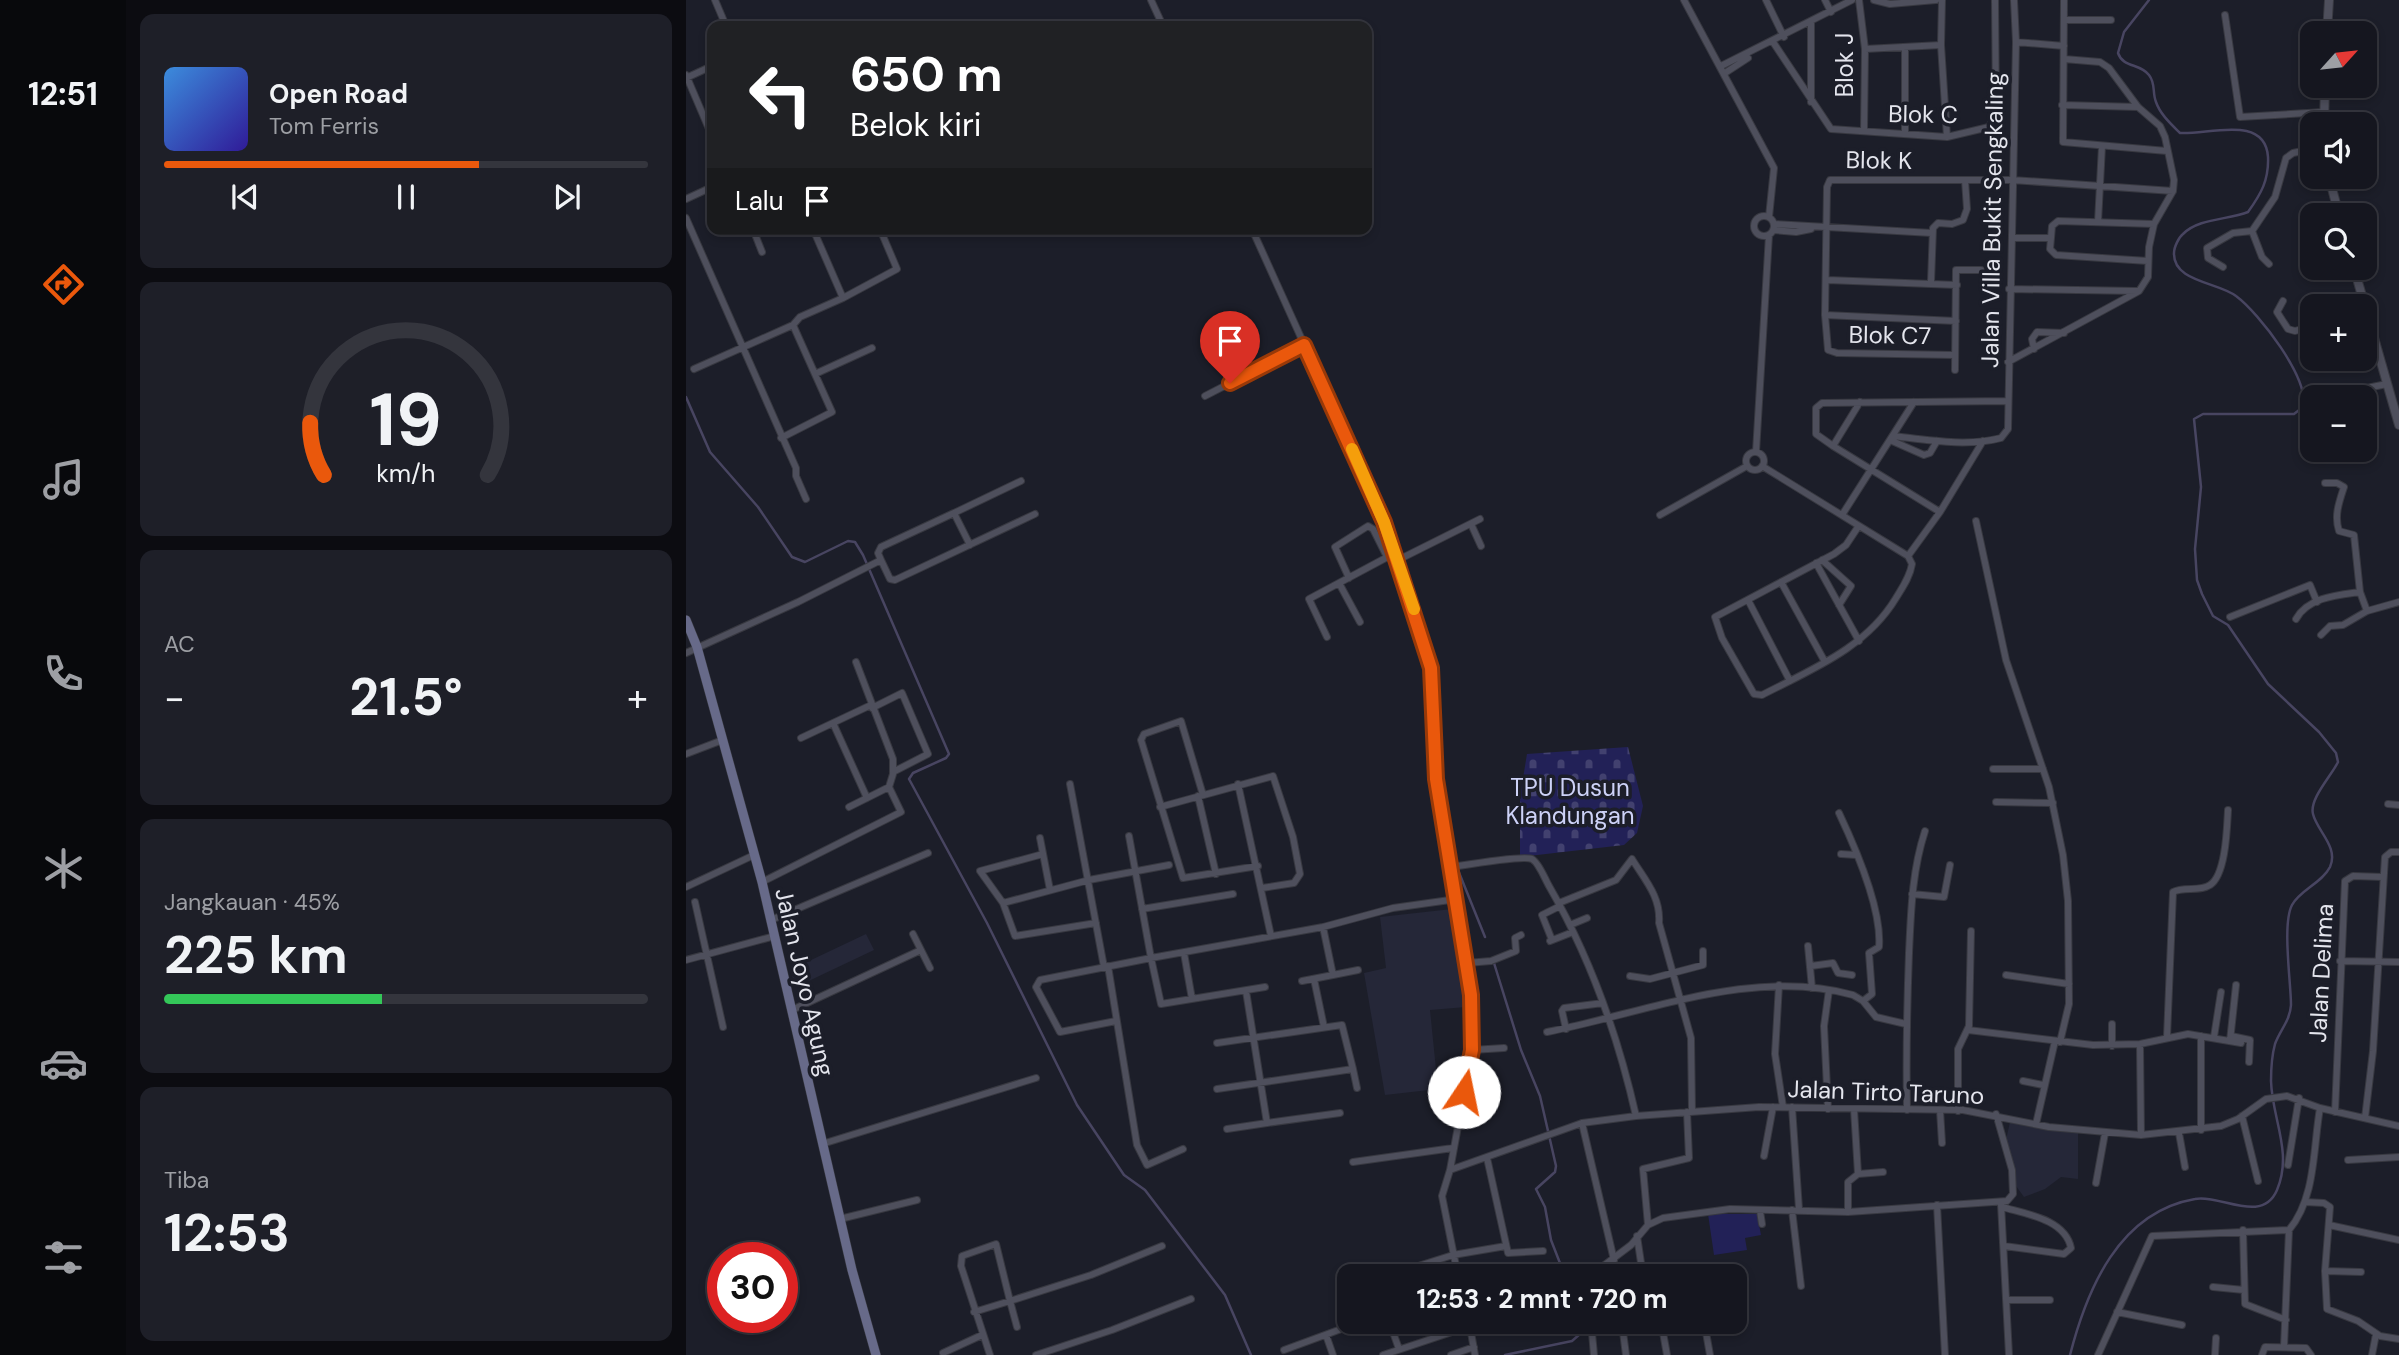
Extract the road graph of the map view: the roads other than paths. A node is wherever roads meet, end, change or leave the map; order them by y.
1 (715, 0) edge
2 (1151, 0) edge
3 (1684, 0) edge
4 (1766, 0) edge
5 (1825, 0) edge
6 (1852, 0) edge
7 (1859, 0) edge
8 (1874, 0) edge
9 (1936, 0) edge
10 (1942, 0) edge
11 (1994, 0) edge
12 (2014, 0) edge
13 (2064, 0) edge
14 (2329, 0) edge
15 (1831, 12) junction
16 (2224, 15) dead end
17 (2064, 20) junction
18 (2111, 20) dead end
19 (724, 21) edge
20 (1161, 21) edge
21 (2328, 21) edge
22 (1811, 23) junction
23 (1784, 37) junction
24 (1773, 42) junction
25 (2015, 42) junction
26 (1941, 45) junction
27 (2064, 46) junction
28 (1905, 47) junction
29 (1865, 48) junction
30 (2064, 59) junction
31 (1721, 66) junction
32 (707, 68) edge
33 (1725, 73) junction
34 (686, 77) edge
35 (2325, 98) edge
36 (1811, 103) junction
37 (2062, 105) junction
38 (2138, 107) junction
39 (2324, 111) joint
40 (707, 125) edge
41 (1864, 131) junction
42 (1905, 134) junction
43 (1947, 136) junction
44 (2102, 146) junction
45 (2167, 152) junction
46 (2300, 153) edge
47 (1965, 180) junction
48 (2012, 180) junction
49 (2100, 186) junction
50 (707, 189) edge
51 (2173, 191) junction
52 (686, 199) edge
53 (1769, 217) junction
54 (686, 219) edge
55 (2098, 222) junction
56 (2154, 224) junction
57 (1827, 229) junction
58 (1772, 230) junction
59 (2252, 232) junction
60 (1932, 233) junction
61 (755, 235) edge
62 (816, 235) edge
63 (882, 235) edge
64 (1255, 235) edge
65 (2012, 238) junction
66 (2051, 238) junction
67 (762, 252) dead end
68 (2148, 261) junction
69 (2269, 264) dead end
70 (2223, 267) dead end
71 (1982, 270) dead end
72 (1826, 280) junction
73 (1931, 282) junction
74 (1957, 285) junction
75 (2009, 289) junction
76 (2139, 292) junction
77 (843, 298) junction
78 (2283, 301) dead end
79 (1825, 315) junction
80 (1956, 321) junction
81 (793, 325) junction
82 (2300, 330) edge
83 (2066, 333) junction
84 (1304, 345) junction
85 (872, 348) dead end
86 (1827, 348) joint
87 (741, 349) junction
88 (2034, 349) junction
89 (2377, 350) edge
90 (1955, 355) junction
91 (2008, 362) junction
92 (694, 369) dead end
93 (1955, 370) dead end
94 (815, 374) junction
95 (2387, 384) junction
96 (2377, 386) edge
97 (1205, 396) dead end
98 (2008, 401) junction
99 (2395, 401) edge
100 (1860, 402) junction
101 (1914, 402) junction
102 (2399, 425) edge
103 (781, 438) junction
104 (1891, 438) junction
105 (1937, 441) junction
106 (1983, 441) junction
107 (1833, 446) junction
108 (1756, 452) junction
109 (1747, 466) junction
110 (1762, 466) junction
111 (1871, 470) junction
112 (1021, 481) dead end
113 (2325, 483) dead end
114 (806, 499) dead end
115 (1940, 512) junction
116 (954, 513) junction
117 (1035, 514) dead end
118 (1660, 515) dead end
119 (1842, 515) junction
120 (1480, 519) dead end
121 (1976, 521) dead end
122 (1471, 524) junction
123 (1858, 527) junction
124 (970, 545) junction
125 (1481, 546) dead end
126 (1908, 556) junction
127 (1397, 557) junction
128 (1387, 558) junction
129 (881, 560) junction
130 (1819, 561) junction
131 (1825, 570) junction
132 (1349, 578) junction
133 (1782, 582) junction
134 (1339, 583) junction
135 (2360, 592) junction
136 (1748, 600) junction
137 (2317, 602) junction
138 (2399, 602) edge
139 (1839, 604) junction
140 (2367, 611) junction
141 (2230, 617) dead end
142 (2296, 619) dead end
143 (686, 620) edge
144 (1360, 622) dead end
145 (2321, 635) dead end
146 (1327, 636) dead end
147 (1859, 640) junction
148 (697, 648) junction
149 (686, 653) edge
150 (856, 662) dead end
151 (1825, 662) junction
152 (1790, 681) junction
153 (872, 707) junction
154 (833, 723) junction
155 (801, 738) dead end
156 (720, 741) junction
157 (686, 754) edge
158 (1993, 769) dead end
159 (2043, 769) junction
160 (894, 772) junction
161 (1238, 784) junction
162 (1070, 785) dead end
163 (889, 787) junction
164 (1201, 795) junction
165 (867, 798) junction
166 (1996, 802) dead end
167 (2053, 803) junction
168 (2388, 804) dead end
169 (2399, 804) edge
170 (849, 807) dead end
171 (1160, 807) junction
172 (2228, 810) dead end
173 (1839, 813) dead end
174 (1925, 831) dead end
175 (1129, 836) dead end
176 (1040, 838) dead end
177 (2399, 852) edge
178 (928, 853) dead end
179 (1043, 853) junction
180 (754, 855) junction
181 (1841, 855) dead end
182 (1856, 855) junction
183 (1169, 865) dead end
184 (1950, 865) dead end
185 (1258, 866) junction
186 (1452, 867) junction
187 (1135, 871) junction
188 (1216, 874) junction
189 (2383, 877) junction
190 (1089, 880) junction
191 (762, 882) junction
192 (686, 887) edge
193 (1262, 888) junction
194 (1050, 890) junction
195 (1233, 894) dead end
196 (1912, 894) junction
197 (1457, 899) junction
198 (695, 902) dead end
199 (1003, 903) junction
200 (1560, 904) junction
201 (1142, 909) junction
202 (1587, 918) dead end
203 (771, 920) junction
204 (1096, 923) junction
205 (1323, 927) junction
206 (1571, 928) junction
207 (1971, 931) dead end
208 (913, 934) dead end
209 (1521, 935) dead end
210 (775, 936) junction
211 (1271, 936) junction
212 (1808, 946) dead end
213 (921, 950) junction
214 (1703, 951) dead end
215 (1184, 953) junction
216 (707, 955) junction
217 (1151, 958) junction
218 (686, 960) edge
219 (2340, 961) junction
220 (2380, 962) junction
221 (2399, 962) edge
222 (1467, 963) junction
223 (1811, 966) junction
224 (1106, 967) junction
225 (930, 968) dead end
226 (1358, 970) dead end
227 (1675, 971) junction
228 (1333, 975) junction
229 (1852, 975) dead end
230 (2006, 975) dead end
231 (1630, 976) dead end
232 (1314, 979) junction
233 (1301, 981) dead end
234 (2070, 984) junction
235 (1779, 985) junction
236 (2236, 985) dead end
237 (1265, 988) dead end
238 (1812, 988) junction
239 (1829, 990) junction
240 (1246, 991) junction
241 (2221, 992) dead end
242 (1192, 999) junction
243 (1680, 1002) junction
244 (1863, 1002) junction
245 (1603, 1003) junction
246 (792, 1010) junction
247 (1608, 1018) junction
248 (1116, 1021) junction
249 (1906, 1024) junction
250 (2112, 1024) dead end
251 (723, 1027) dead end
252 (1324, 1027) junction
253 (1566, 1029) junction
254 (1968, 1030) junction
255 (1547, 1032) dead end
256 (2201, 1036) junction
257 (2167, 1037) junction
258 (2214, 1037) junction
259 (1254, 1038) junction
260 (2230, 1039) junction
261 (2057, 1042) junction
262 (1217, 1043) dead end
263 (2241, 1043) dead end
264 (2140, 1044) junction
265 (2112, 1046) junction
266 (1504, 1048) dead end
267 (1472, 1050) junction
268 (2249, 1062) dead end
269 (1353, 1069) junction
270 (1036, 1078) dead end
271 (2023, 1081) dead end
272 (1261, 1083) junction
273 (2043, 1085) junction
274 (1357, 1088) dead end
275 (1217, 1089) dead end
276 (2299, 1098) junction
277 (1773, 1107) junction
278 (1783, 1107) junction
279 (1792, 1107) junction
280 (2320, 1108) junction
281 (1828, 1109) junction
282 (1854, 1109) junction
283 (1907, 1110) junction
284 (1940, 1110) junction
285 (1958, 1111) junction
286 (2336, 1111) junction
287 (1690, 1112) junction
288 (1340, 1113) dead end
289 (1996, 1114) junction
290 (1636, 1116) junction
291 (2242, 1116) junction
292 (2365, 1118) junction
293 (1267, 1123) junction
294 (1582, 1123) junction
295 (2036, 1124) junction
296 (2399, 1126) edge
297 (1227, 1129) dead end
298 (2201, 1130) junction
299 (2105, 1133) junction
300 (2179, 1133) junction
301 (2141, 1135) junction
302 (1942, 1143) dead end
303 (822, 1144) junction
304 (1453, 1148) junction
305 (1183, 1149) dead end
306 (1764, 1156) dead end
307 (2399, 1157) edge
308 (1487, 1158) junction
309 (2348, 1160) dead end
310 (1353, 1162) dead end
311 (2288, 1165) dead end
312 (2185, 1167) dead end
313 (1450, 1170) junction
314 (1883, 1172) dead end
315 (1858, 1174) junction
316 (2258, 1181) dead end
317 (2096, 1183) dead end
318 (917, 1200) dead end
319 (2305, 1202) junction
320 (2002, 1204) junction
321 (1937, 1205) junction
322 (1795, 1210) junction
323 (1760, 1211) junction
324 (1848, 1212) junction
325 (840, 1219) junction
326 (1647, 1221) junction
327 (1762, 1224) dead end
328 (2329, 1225) junction
329 (2243, 1230) junction
330 (2289, 1230) junction
331 (1637, 1236) junction
332 (2399, 1240) edge
333 (1006, 1242) dead end
334 (996, 1244) junction
335 (1162, 1246) dead end
336 (1506, 1246) junction
337 (2004, 1246) junction
338 (1543, 1251) dead end
339 (1453, 1255) junction
340 (1612, 1257) junction
341 (1425, 1264) edge
342 (1455, 1264) edge
343 (1607, 1264) edge
344 (1641, 1264) edge
345 (2325, 1271) junction
346 (2361, 1272) dead end
347 (1801, 1286) dead end
348 (2213, 1287) dead end
349 (2244, 1290) junction
350 (1191, 1299) dead end
351 (2006, 1300) junction
352 (2050, 1300) dead end
353 (1010, 1301) junction
354 (974, 1312) junction
355 (2117, 1312) junction
356 (2286, 1320) junction
357 (2182, 1325) dead end
358 (1017, 1327) dead end
359 (1337, 1331) edge
360 (1394, 1334) edge
361 (1441, 1334) edge
362 (1592, 1334) edge
363 (1621, 1334) edge
364 (1663, 1334) edge
365 (1706, 1334) edge
366 (2376, 1334) junction
367 (982, 1335) junction
368 (1326, 1335) junction
369 (2216, 1338) dead end
370 (2399, 1339) edge
371 (2284, 1347) junction
372 (1399, 1349) junction
373 (1284, 1350) dead end
374 (1475, 1351) edge
375 (943, 1353) dead end
376 (876, 1355) edge
377 (990, 1355) edge
378 (1036, 1355) edge
379 (1334, 1355) edge
380 (1383, 1355) edge
381 (1451, 1355) edge
382 (1594, 1355) edge
383 (1626, 1355) edge
384 (1667, 1355) edge
385 (1710, 1355) edge
386 (1945, 1355) edge
387 (2009, 1355) edge
388 (2098, 1355) edge
389 (2215, 1355) edge
390 (2262, 1355) edge
391 (2311, 1355) edge
392 (2372, 1355) edge

1 - 19 street
2 - 20 street
3 - 31 street
4 - 23 street
5 - 15 street
6 - 15 street
7 - 29 street, Blok J
8 - 9 street
10 - 26 street
11 - 43 street, Blok C
12 - 25 street, Jalan Villa Bukit Sengkaling
13 - 17 street
14 - 21 street
15 - 22 street
16 - 39 street
17 - 18 street
17 - 27 street
22 - 23 street
22 - 36 street
23 - 24 street
24 - 31 street
24 - 33 street
24 - 36 street, Blok C
25 - 27 street
25 - 48 street, Jalan Villa Bukit Sengkaling
26 - 28 street
26 - 43 street
27 - 30 street
28 - 29 street
28 - 42 street
29 - 41 street, Blok J
30 - 37 street
30 - 38 street
31 - 33 street
32 - 34 street
33 - 53 street
34 - 40 street
35 - 39 street
36 - 41 street, Blok C
37 - 38 street
37 - 44 street
38 - 45 street
41 - 42 street, Blok C
42 - 43 street, Blok C
44 - 45 street
44 - 49 street
45 - 51 street
46 - 59 street
47 - 48 street, Blok K
47 - 57 street, Blok K
47 - 60 street
48 - 49 street, Blok K
48 - 65 street, Jalan Villa Bukit Sengkaling
49 - 51 street, Blok K
49 - 55 street
50 - 52 street
51 - 56 street
53 - 58 street
53 - 58 street
54 - 87 street
55 - 56 street
55 - 66 street
56 - 68 street
57 - 58 street
57 - 60 street
57 - 72 street, Blok K
58 - 108 street
59 - 69 street
59 - 70 street
60 - 73 street
61 - 67 street
62 - 77 street
63 - 77 street
64 - 84 street
65 - 66 street
65 - 75 street, Jalan Villa Bukit Sengkaling
66 - 68 street
68 - 76 street
71 - 74 street
72 - 73 street
72 - 79 street, Blok K
73 - 74 street
74 - 80 street
75 - 76 street
75 - 91 street, Jalan Villa Bukit Sengkaling
76 - 83 street
77 - 81 street
78 - 82 street
79 - 80 street
79 - 86 street, Blok K
80 - 90 street
81 - 87 street
81 - 94 street
83 - 88 street
83 - 88 street
84 - 97 street
84 - 127 street
85 - 94 street
86 - 90 street, Blok C7
87 - 92 street
87 - 103 street
88 - 91 street
89 - 95 street
90 - 93 street
91 - 98 street, Jalan Villa Bukit Sengkaling
94 - 103 street
95 - 96 street
95 - 99 street
98 - 101 street
98 - 106 street, Jalan Villa Bukit Sengkaling
99 - 102 street
100 - 101 street
100 - 107 street
100 - 107 street
101 - 104 street
103 - 114 street
104 - 105 street
104 - 105 street
104 - 111 street
105 - 106 street
106 - 115 street
107 - 111 street
108 - 109 street
108 - 110 street
109 - 110 street
109 - 118 street
110 - 119 street
111 - 115 street
111 - 119 street
112 - 116 street
113 - 135 street
115 - 126 street
116 - 124 street
116 - 129 street
117 - 124 street
119 - 123 street
120 - 122 street
121 - 159 street
122 - 125 street
122 - 127 street
123 - 126 street
123 - 130 street
124 - 129 street
126 - 147 street
127 - 128 street
127 - 186 street
128 - 132 street
128 - 132 street
129 - 148 street
130 - 131 street
130 - 133 street
131 - 139 street
131 - 139 street
132 - 134 street
133 - 136 street
133 - 151 street
134 - 144 street
134 - 146 street
135 - 137 street
135 - 140 street
136 - 152 street
136 - 152 street
137 - 141 street
137 - 142 street
138 - 140 street
139 - 147 street
140 - 145 street
143 - 148 main road, Jalan Joyo Agung
147 - 151 street
148 - 149 street
148 - 156 main road, Jalan Joyo Agung
150 - 153 street
151 - 152 street
153 - 154 street
153 - 160 street
153 - 160 street
154 - 155 street
154 - 165 street
156 - 157 street
156 - 180 main road, Jalan Joyo Agung
158 - 159 street
159 - 167 street
160 - 163 street
161 - 164 street
161 - 185 street
161 - 193 street
162 - 190 street
163 - 165 street
163 - 191 street
164 - 171 street
164 - 171 street
164 - 188 street
165 - 170 street
166 - 167 street
167 - 234 street
168 - 169 street
171 - 188 street
172 - 257 street
173 - 182 street
174 - 196 street
175 - 187 street
176 - 179 street
177 - 189 street
178 - 203 street
179 - 194 street
179 - 199 street
180 - 191 main road, Jalan Joyo Agung
180 - 192 street
181 - 182 street
182 - 244 street
183 - 187 street
184 - 196 street
185 - 188 street
185 - 193 street
186 - 197 street
186 - 200 street
187 - 190 street
187 - 201 street
189 - 219 street, Jalan Delima
189 - 220 street
190 - 194 street
190 - 204 street
191 - 203 main road, Jalan Joyo Agung
193 - 211 street
194 - 199 street
195 - 201 street
196 - 249 street
197 - 205 street
197 - 222 street
198 - 216 street
199 - 204 street
200 - 206 street
200 - 206 street
200 - 227 street
201 - 217 street
202 - 206 street
203 - 210 main road, Jalan Joyo Agung
204 - 224 street
205 - 211 street
205 - 228 street
206 - 245 street
207 - 254 street
208 - 213 street
209 - 222 street
210 - 216 street
210 - 246 main road, Jalan Joyo Agung
211 - 215 street
212 - 223 street
213 - 225 street
213 - 246 street
214 - 227 street
215 - 217 street
215 - 242 street
216 - 218 street
216 - 251 street
217 - 224 street
217 - 242 street
219 - 220 street
219 - 286 street, Jalan Delima
220 - 221 street
220 - 292 street
222 - 267 street
223 - 229 street
223 - 238 street
224 - 248 street
224 - 248 street
226 - 228 street
227 - 231 street
227 - 243 street
228 - 232 street
230 - 234 street
232 - 233 street
232 - 252 street
234 - 261 street
235 - 238 street
235 - 243 street
235 - 278 street
236 - 260 street
237 - 240 street
238 - 239 street
239 - 244 street
239 - 281 street
240 - 242 street
240 - 259 street
241 - 258 street
243 - 247 street
243 - 287 street
244 - 249 street
245 - 247 street
245 - 253 street
246 - 303 main road, Jalan Joyo Agung
247 - 253 street
247 - 290 street
248 - 305 street
249 - 283 street
250 - 265 street
252 - 259 street
252 - 269 street
253 - 255 street
254 - 261 street
254 - 285 street
256 - 257 street
256 - 258 street
256 - 298 street
257 - 264 street
258 - 260 street
259 - 262 street
259 - 272 street
260 - 263 street
260 - 268 street
261 - 265 street
261 - 273 street
264 - 265 street
264 - 301 street
266 - 267 street
267 - 304 street
269 - 272 street
269 - 274 street
270 - 303 street
271 - 273 street
272 - 275 street
272 - 293 street
273 - 295 street
276 - 280 street, Jalan Tirto Taruno
276 - 291 street, Jalan Tirto Taruno
276 - 311 street
277 - 278 street, Jalan Tirto Taruno
277 - 287 street, Jalan Tirto Taruno
277 - 306 street
278 - 279 street, Jalan Tirto Taruno
279 - 281 street, Jalan Tirto Taruno
279 - 322 street
280 - 286 street, Jalan Tirto Taruno
280 - 319 street
281 - 282 street, Jalan Tirto Taruno
282 - 283 street, Jalan Tirto Taruno
282 - 315 street
283 - 284 street, Jalan Tirto Taruno
284 - 285 street, Jalan Tirto Taruno
284 - 302 street
285 - 289 street, Jalan Tirto Taruno
286 - 292 street, Jalan Tirto Taruno
287 - 290 street, Jalan Tirto Taruno
287 - 326 street
288 - 293 street
289 - 295 street, Jalan Tirto Taruno
289 - 320 street
290 - 294 street, Jalan Tirto Taruno
291 - 298 street, Jalan Tirto Taruno
291 - 316 street
292 - 296 street, Jalan Tirto Taruno
293 - 297 street
294 - 308 street, Jalan Tirto Taruno
294 - 340 street
295 - 299 street, Jalan Tirto Taruno
298 - 300 street, Jalan Tirto Taruno
299 - 301 street, Jalan Tirto Taruno
299 - 317 street
300 - 301 street, Jalan Tirto Taruno
300 - 312 street
303 - 325 main road, Jalan Joyo Agung
304 - 310 street
304 - 313 street
307 - 309 street
308 - 313 street, Jalan Tirto Taruno
308 - 336 street
313 - 339 street
314 - 315 street
315 - 324 street
318 - 325 street
319 - 328 street
319 - 330 street
320 - 321 street
320 - 337 street
320 - 337 street
321 - 324 street
321 - 386 street
322 - 323 street
322 - 324 street
322 - 347 street
323 - 326 street
323 - 327 street
325 - 376 main road, Jalan Joyo Agung
326 - 331 street
328 - 332 street
328 - 345 street
329 - 330 street
329 - 349 street
329 - 355 street
330 - 356 street
331 - 340 street
331 - 344 street
333 - 334 street
334 - 353 street
334 - 354 street
335 - 353 street
336 - 338 street
336 - 339 street
337 - 351 street
339 - 341 street
339 - 342 street
340 - 343 street
345 - 346 street
345 - 366 street
348 - 349 street
349 - 356 street
350 - 378 street
351 - 352 street
351 - 387 street
353 - 354 street
353 - 358 street
354 - 367 street
355 - 357 street
355 - 388 street
356 - 371 street
359 - 368 street
360 - 372 street
361 - 372 street
362 - 382 street
363 - 383 street
364 - 384 street
365 - 385 street
366 - 370 street
366 - 392 street
367 - 375 street
367 - 377 street
368 - 373 street
368 - 379 street
369 - 389 street
371 - 390 street
371 - 391 street
372 - 380 street
374 - 381 street

